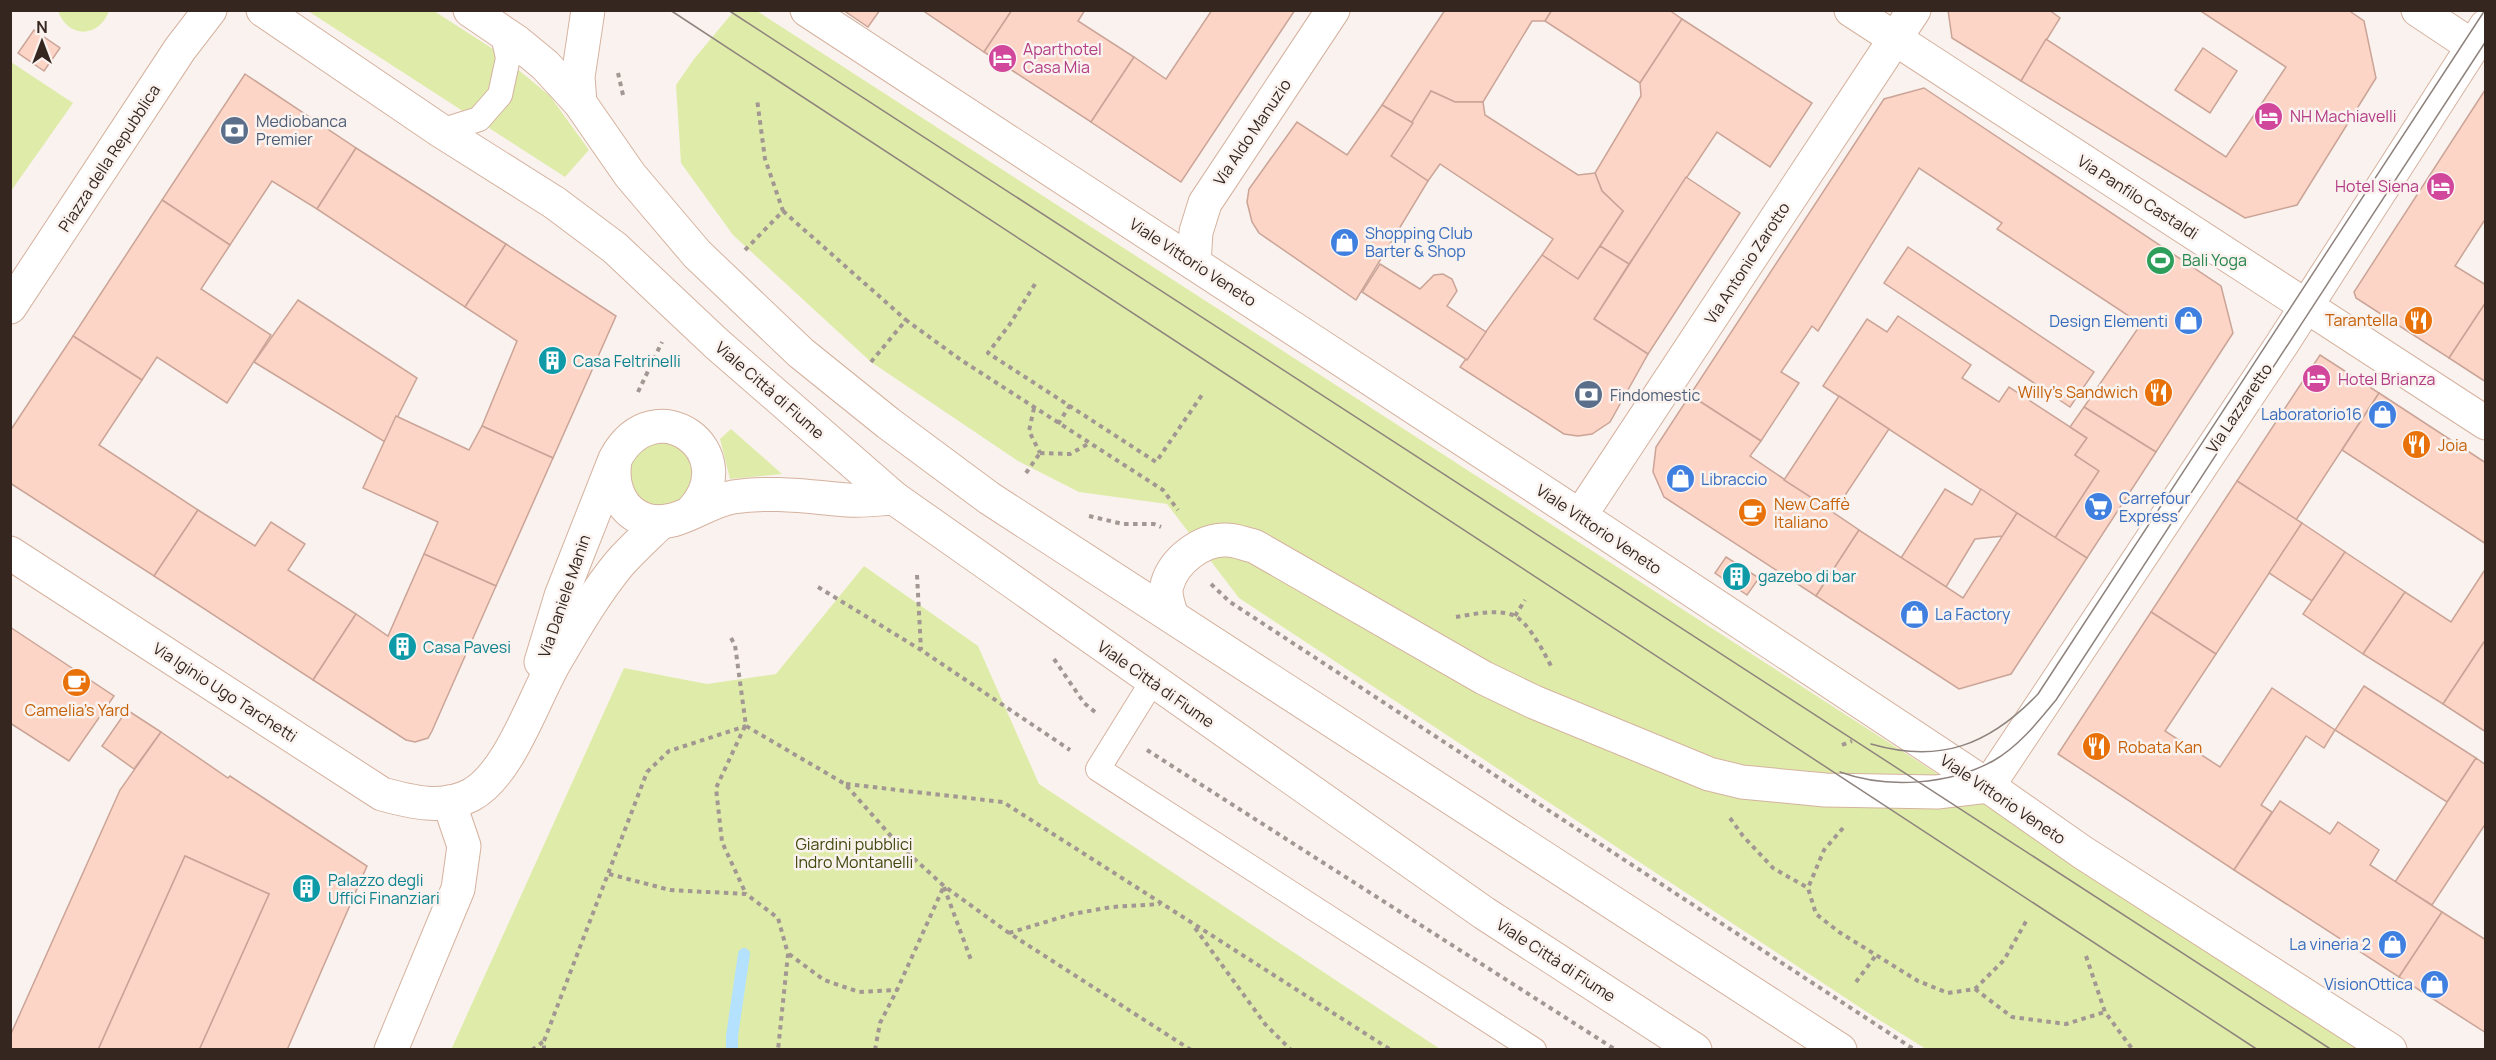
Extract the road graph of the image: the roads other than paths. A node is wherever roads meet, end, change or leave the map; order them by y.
1 (210, 10) edge
2 (262, 10) edge
3 (470, 10) edge
4 (588, 10) edge
5 (807, 10) edge
6 (1333, 10) edge
7 (1851, 10) edge
8 (1914, 10) edge
9 (2418, 10) edge
10 (502, 31) junction
11 (2479, 36) edge
12 (1895, 39) junction
13 (580, 103) junction
14 (441, 131) junction
15 (1194, 263) junction
16 (10, 307) edge
17 (2306, 307) junction
18 (2486, 423) edge
19 (615, 459) junction
20 (894, 498) junction
21 (692, 511) junction
22 (1580, 516) junction
23 (661, 522) junction
24 (10, 553) edge
25 (1172, 616) junction
26 (1152, 682) junction
27 (519, 736) junction
28 (1988, 786) junction
29 (449, 802) junction
30 (392, 1050) edge
31 (1534, 1050) edge
32 (1695, 1050) edge
33 (1840, 1050) edge
34 (2390, 1050) edge

1 - 16 street, Piazza della Repubblica
2 - 14 street
3 - 10 street
4 - 13 street
5 - 15 street, Viale Vittorio Veneto
6 - 15 street, Via Aldo Manuzio
7 - 12 street, Via Panfilo Castaldi
8 - 12 street, Via Antonio Zarotto
9 - 11 street
10 - 13 street
10 - 14 lane
11 - 17 street, Via Lazzaretto
12 - 17 street, Via Panfilo Castaldi
12 - 22 street, Via Antonio Zarotto
13 - 25 street
14 - 20 street, Viale Città di Fiume
15 - 22 street, Viale Vittorio Veneto
17 - 18 street, Via Panfilo Castaldi
17 - 28 street, Via Lazzaretto
19 - 21 street, Via Daniele Manin
19 - 23 street
19 - 27 street, Via Daniele Manin
20 - 21 street, Via Daniele Manin
20 - 26 street, Viale Città di Fiume
21 - 23 street, Via Daniele Manin
22 - 28 street, Viale Vittorio Veneto
23 - 27 street, Via Daniele Manin
24 - 29 street, Via Iginio Ugo Tarchetti
25 - 28 street
25 - 33 street
26 - 31 lane
26 - 32 street, Viale Città di Fiume
27 - 29 street, Via Daniele Manin
28 - 34 street, Viale Vittorio Veneto
29 - 30 street

